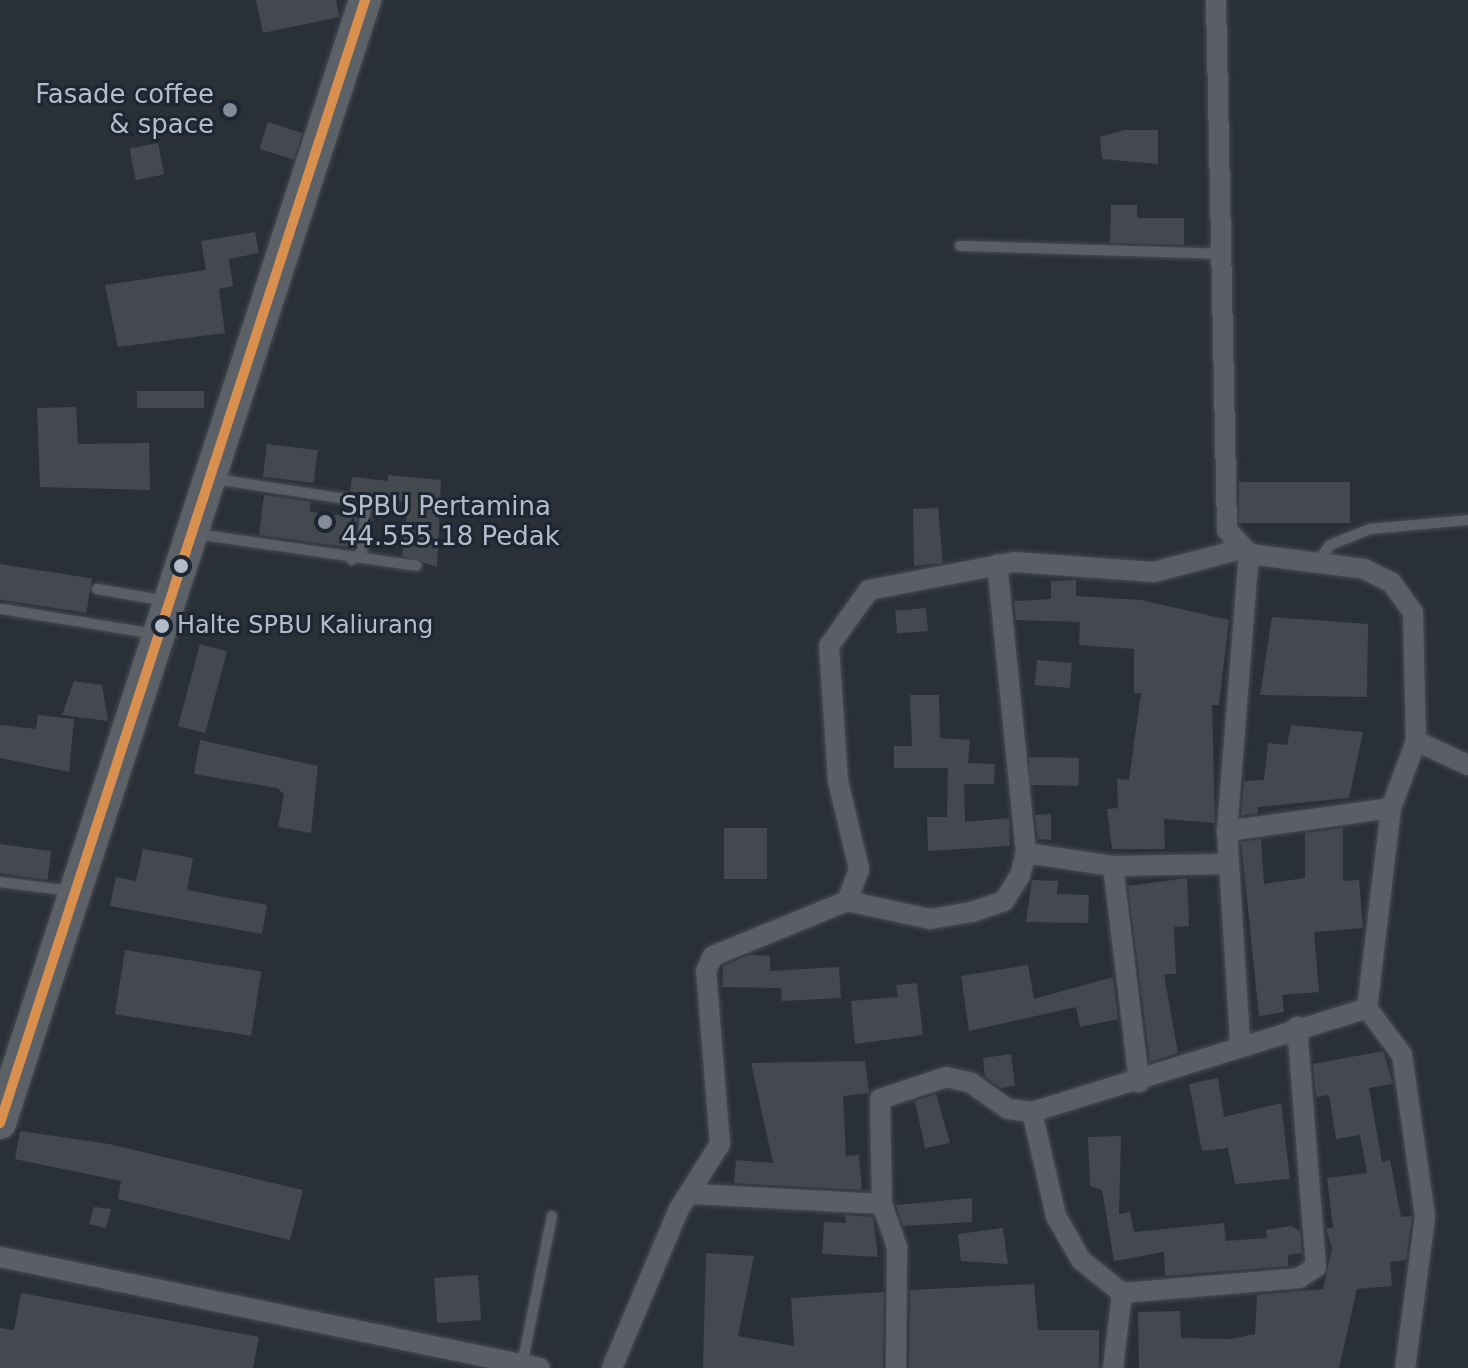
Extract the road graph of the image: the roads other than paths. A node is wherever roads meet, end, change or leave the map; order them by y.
1 (365, 0) edge
2 (1216, 0) edge
3 (960, 246) dead end
4 (1225, 254) junction
5 (213, 478) junction
6 (1468, 520) edge
7 (196, 534) junction
8 (1244, 552) junction
9 (352, 560) junction
10 (1318, 561) junction
11 (997, 564) junction
12 (417, 566) dead end
13 (97, 589) dead end
14 (173, 602) junction
15 (2, 609) dead end
16 (162, 635) junction
17 (1416, 741) junction
18 (1468, 765) edge
19 (1391, 808) junction
20 (1227, 831) junction
21 (1026, 853) junction
22 (1228, 864) junction
23 (1113, 866) junction
24 (0, 882) edge
25 (77, 892) junction
26 (847, 901) junction
27 (1367, 1008) junction
28 (1297, 1027) junction
29 (1240, 1042) junction
30 (1139, 1082) junction
31 (5, 1086) edge
32 (1032, 1112) junction
33 (0, 1123) edge
34 (693, 1194) junction
35 (882, 1204) junction
36 (552, 1216) dead end
37 (0, 1257) edge
38 (1122, 1293) junction
39 (528, 1367) edge
40 (612, 1368) edge
41 (896, 1368) edge
42 (1113, 1368) edge
43 (1405, 1368) edge

1 - 5 main road
2 - 4 street
3 - 4 lane
4 - 8 street
5 - 7 main road
5 - 9 lane
6 - 10 lane
7 - 9 lane
7 - 14 main road
8 - 10 street
8 - 11 street
8 - 20 street
9 - 12 lane
10 - 17 street
11 - 21 street
11 - 26 street
13 - 14 lane
14 - 16 main road
15 - 16 lane
16 - 25 main road
17 - 18 street
17 - 19 street
19 - 20 street
19 - 27 street
20 - 22 street
21 - 23 street
21 - 26 street
22 - 23 street
22 - 29 street
23 - 30 street
24 - 25 lane
25 - 31 main road
26 - 34 street
27 - 28 street
27 - 43 street
28 - 29 street
28 - 38 street
29 - 30 street
30 - 32 street
31 - 33 main road
32 - 35 street
32 - 38 street
34 - 35 street
34 - 40 street
35 - 41 street
36 - 39 lane
37 - 39 street
38 - 42 street

